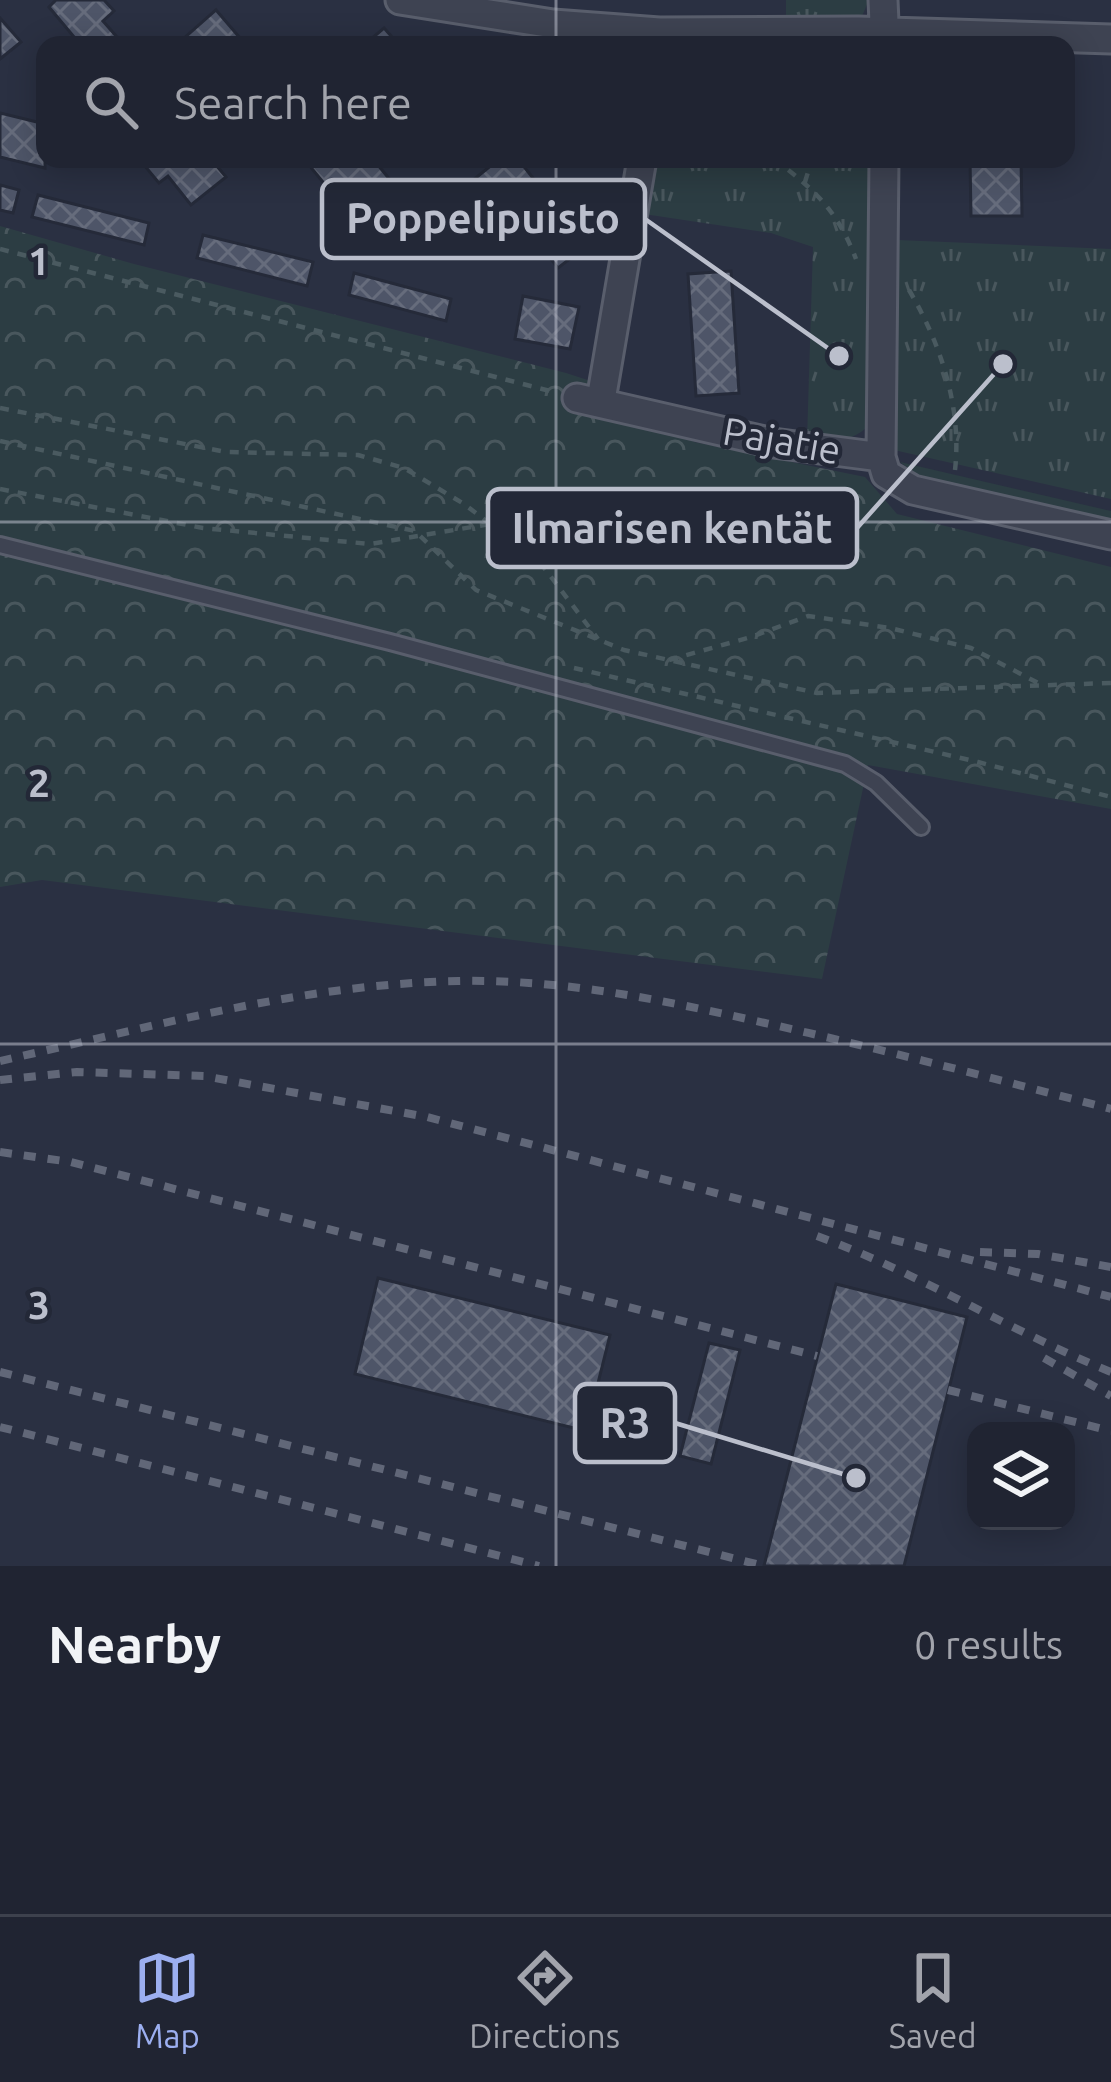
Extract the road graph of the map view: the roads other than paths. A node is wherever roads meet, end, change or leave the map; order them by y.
1 (400, 0) edge
2 (883, 0) edge
3 (638, 36) edge
4 (884, 36) edge
5 (1075, 39) edge
6 (1111, 39) edge
7 (640, 168) edge
8 (884, 168) edge
9 (881, 457) junction
10 (1111, 535) edge
11 (0, 545) edge
12 (921, 827) dead end

1 - 3 street
2 - 4 street
5 - 6 street
7 - 9 street, Pajatie
8 - 9 street
9 - 10 street, Pajatie
11 - 12 lane

